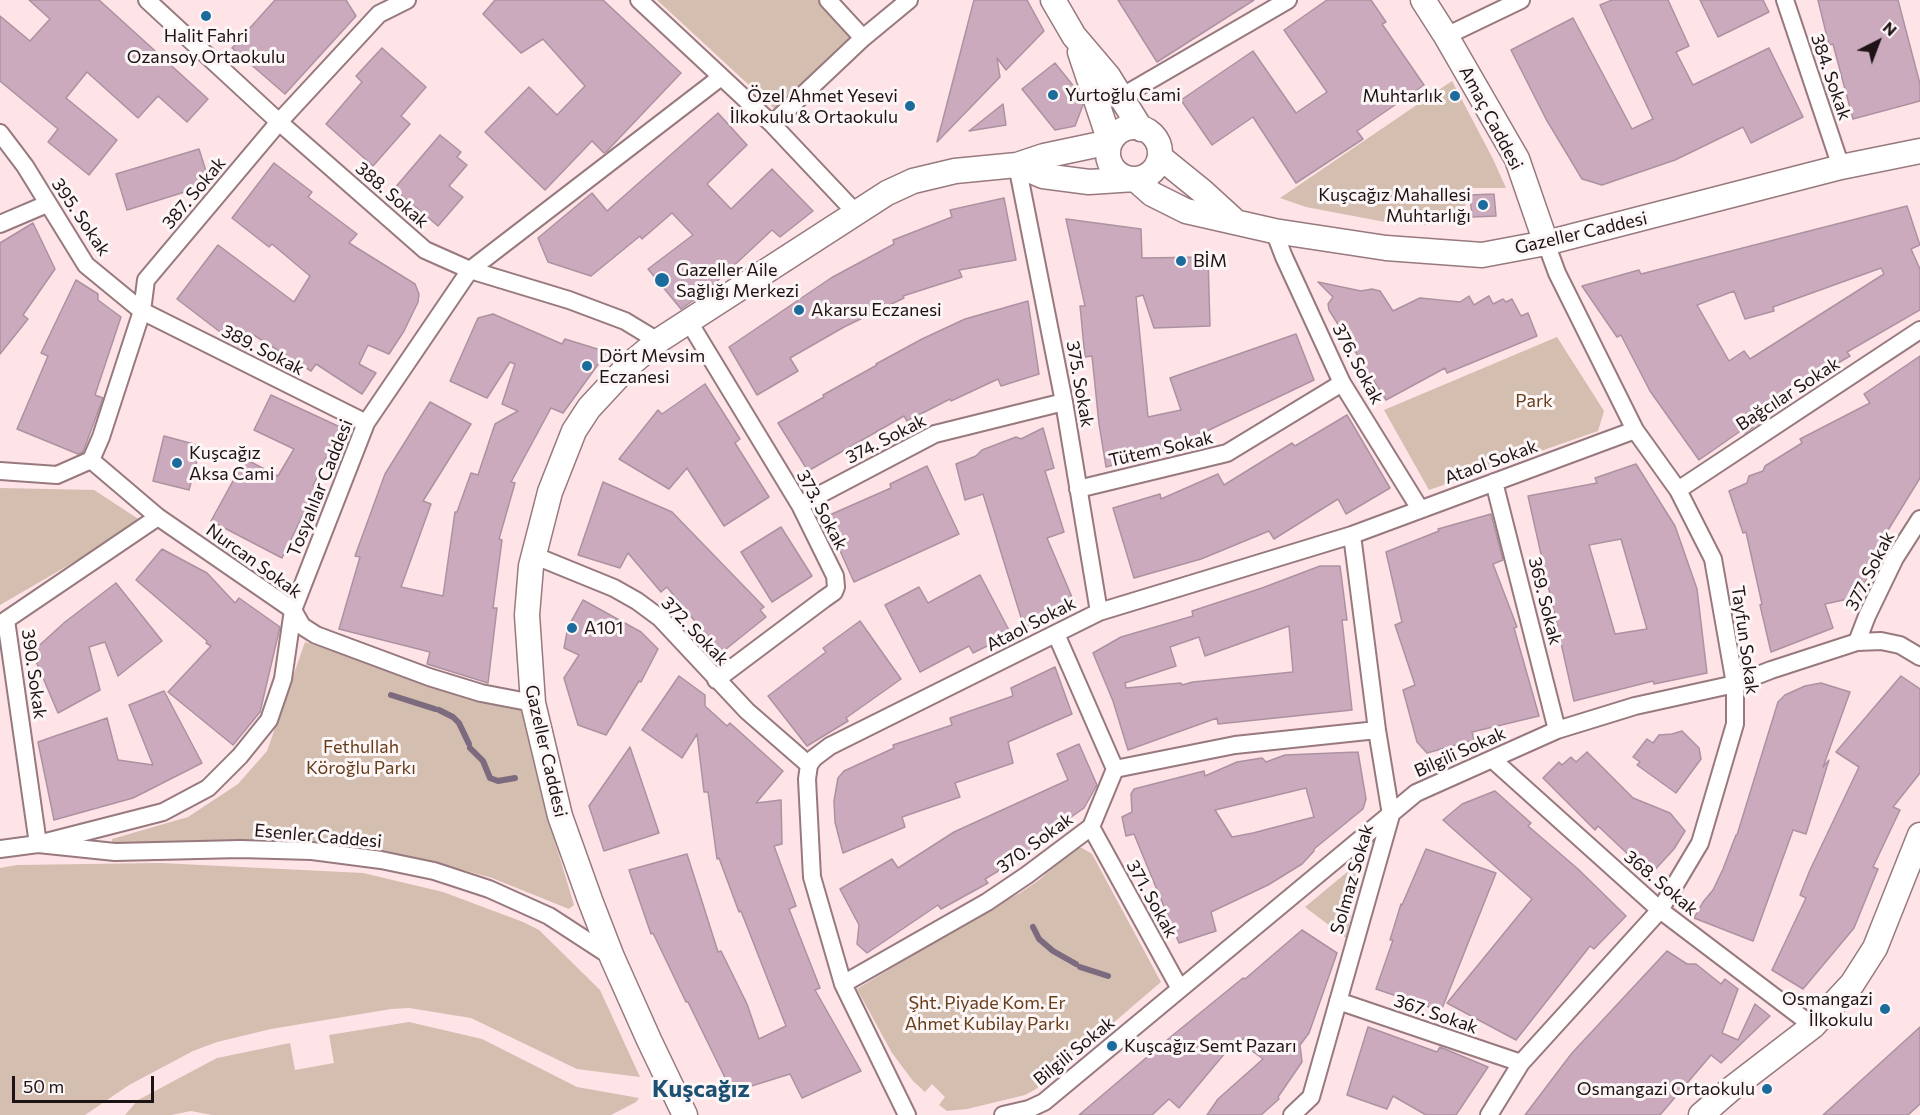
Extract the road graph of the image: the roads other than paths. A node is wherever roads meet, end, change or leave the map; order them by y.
1 (147, 0) edge
2 (406, 0) edge
3 (639, 0) edge
4 (828, 0) edge
5 (909, 0) edge
6 (1053, 0) edge
7 (1288, 0) edge
8 (1423, 0) edge
9 (1521, 0) edge
10 (1785, 0) edge
11 (375, 7) edge
12 (1074, 36) junction
13 (1446, 36) junction
14 (863, 38) junction
15 (721, 77) junction
16 (1121, 97) junction
17 (279, 122) junction
18 (772, 124) junction
19 (1141, 129) junction
20 (0, 133) edge
21 (1110, 142) junction
22 (1920, 151) edge
23 (1160, 157) junction
24 (1017, 165) junction
25 (1841, 167) junction
26 (1135, 179) junction
27 (47, 204) junction
28 (855, 212) junction
29 (0, 224) edge
30 (1238, 224) junction
31 (1274, 231) junction
32 (1546, 243) junction
33 (470, 270) junction
34 (142, 311) junction
35 (689, 322) junction
36 (1920, 330) edge
37 (658, 341) junction
38 (1342, 383) junction
39 (1064, 402) junction
40 (366, 423) junction
41 (1635, 430) junction
42 (91, 460) junction
43 (0, 471) edge
44 (1494, 482) junction
45 (1078, 489) junction
46 (1678, 490) junction
47 (800, 505) junction
48 (1420, 509) junction
49 (158, 517) junction
50 (1920, 519) edge
51 (1352, 535) junction
52 (533, 555) junction
53 (293, 610) junction
54 (1099, 612) junction
55 (3, 618) edge
56 (1056, 634) junction
57 (1857, 642) junction
58 (1920, 657) edge
59 (716, 680) junction
60 (1735, 684) junction
61 (533, 703) junction
62 (1377, 730) junction
63 (1557, 730) junction
64 (1492, 759) junction
65 (809, 765) junction
66 (1115, 768) junction
67 (1391, 815) junction
68 (1091, 827) junction
69 (1920, 835) edge
70 (38, 844) junction
71 (0, 849) edge
72 (1660, 910) junction
73 (612, 957) junction
74 (843, 984) junction
75 (1180, 989) junction
76 (1338, 1001) junction
77 (1813, 1026) junction
78 (1521, 1064) junction
79 (1046, 1109) edge
80 (685, 1115) edge
81 (907, 1115) edge
82 (1003, 1115) edge
83 (1292, 1115) edge
84 (1489, 1115) edge
85 (1701, 1115) edge

1 - 17 street, 388. Sokak
2 - 11 street, 387. Sokak
3 - 15 street
4 - 14 street
5 - 14 street
6 - 12 street
7 - 16 street
8 - 13 street, Amaç Caddesi
9 - 13 street
10 - 25 street, 384. Sokak
11 - 17 street, 387. Sokak
12 - 16 street
12 - 21 street
13 - 32 street, Amaç Caddesi
14 - 18 street
15 - 18 street
15 - 33 street, Tosyalılar Caddesi
16 - 19 street
17 - 33 street, 388. Sokak
17 - 34 street, 387. Sokak
18 - 28 street
19 - 21 street
19 - 23 street
20 - 27 street, 395. Sokak
21 - 24 street, Gazeller Caddesi
21 - 26 street
22 - 25 street, Gazeller Caddesi
23 - 26 street
23 - 30 street
24 - 26 street, Gazeller Caddesi
24 - 28 street, Gazeller Caddesi
24 - 39 street, 375. Sokak
25 - 32 street, Gazeller Caddesi
26 - 30 street, Gazeller Caddesi
27 - 29 street
27 - 34 street, 395. Sokak
28 - 35 street, Gazeller Caddesi
30 - 31 street, Gazeller Caddesi
31 - 32 street, Gazeller Caddesi
31 - 38 street, 376. Sokak
32 - 41 street, Tayfun Sokak
33 - 37 street, 388. Sokak
33 - 40 street, Tosyalılar Caddesi
34 - 40 street, 389. Sokak
34 - 42 street, 387. Sokak
35 - 37 street, Gazeller Caddesi
35 - 47 street, 373. Sokak
36 - 46 street, Bağcılar Sokak
37 - 52 street, Gazeller Caddesi
38 - 45 street, Tütem Sokak
38 - 48 street, 376. Sokak
39 - 45 street, 375. Sokak
39 - 47 street, 374. Sokak
40 - 53 street, Tosyalılar Caddesi
41 - 44 street, Ataol Sokak
41 - 46 street, Tayfun Sokak
42 - 43 street
42 - 49 street, Nurcan Sokak
44 - 48 street, Ataol Sokak
44 - 63 street, 369. Sokak
45 - 54 street, 375. Sokak
46 - 60 street, Tayfun Sokak
47 - 59 street, 373. Sokak
48 - 51 street, Ataol Sokak
49 - 53 street, Nurcan Sokak
49 - 55 street, 390. Sokak
50 - 57 street, 377. Sokak
51 - 54 street, Ataol Sokak
51 - 62 street, Solmaz Sokak
52 - 59 street, 372. Sokak
52 - 61 street, Gazeller Caddesi
53 - 61 street, Nurcan Sokak
53 - 70 street, Tosyalılar Caddesi
54 - 56 street, Ataol Sokak
55 - 70 street, 390. Sokak
56 - 65 street, Ataol Sokak
56 - 66 street
57 - 58 street, Bilgili Sokak
57 - 60 street, Bilgili Sokak
59 - 65 street, 372. Sokak
60 - 63 street, Bilgili Sokak
60 - 72 street, Tayfun Sokak
61 - 73 street, Gazeller Caddesi
62 - 66 street
62 - 67 street, Solmaz Sokak
63 - 64 street, Bilgili Sokak
64 - 67 street, Bilgili Sokak
64 - 72 street, 368. Sokak
65 - 74 street
66 - 68 street, 370. Sokak
67 - 75 street, Bilgili Sokak
67 - 76 street, Solmaz Sokak
68 - 74 street, 370. Sokak
68 - 75 street, 371. Sokak
69 - 77 street
70 - 71 street, Esenler Caddesi
70 - 73 street, Esenler Caddesi
72 - 77 street, 368. Sokak
72 - 78 street, Tayfun Sokak
73 - 80 street, Gazeller Caddesi
74 - 81 street
75 - 79 street, Bilgili Sokak
76 - 78 street, 367. Sokak
76 - 83 street, Solmaz Sokak
77 - 85 street
78 - 84 street, Tayfun Sokak
79 - 82 street, Bilgili Sokak

